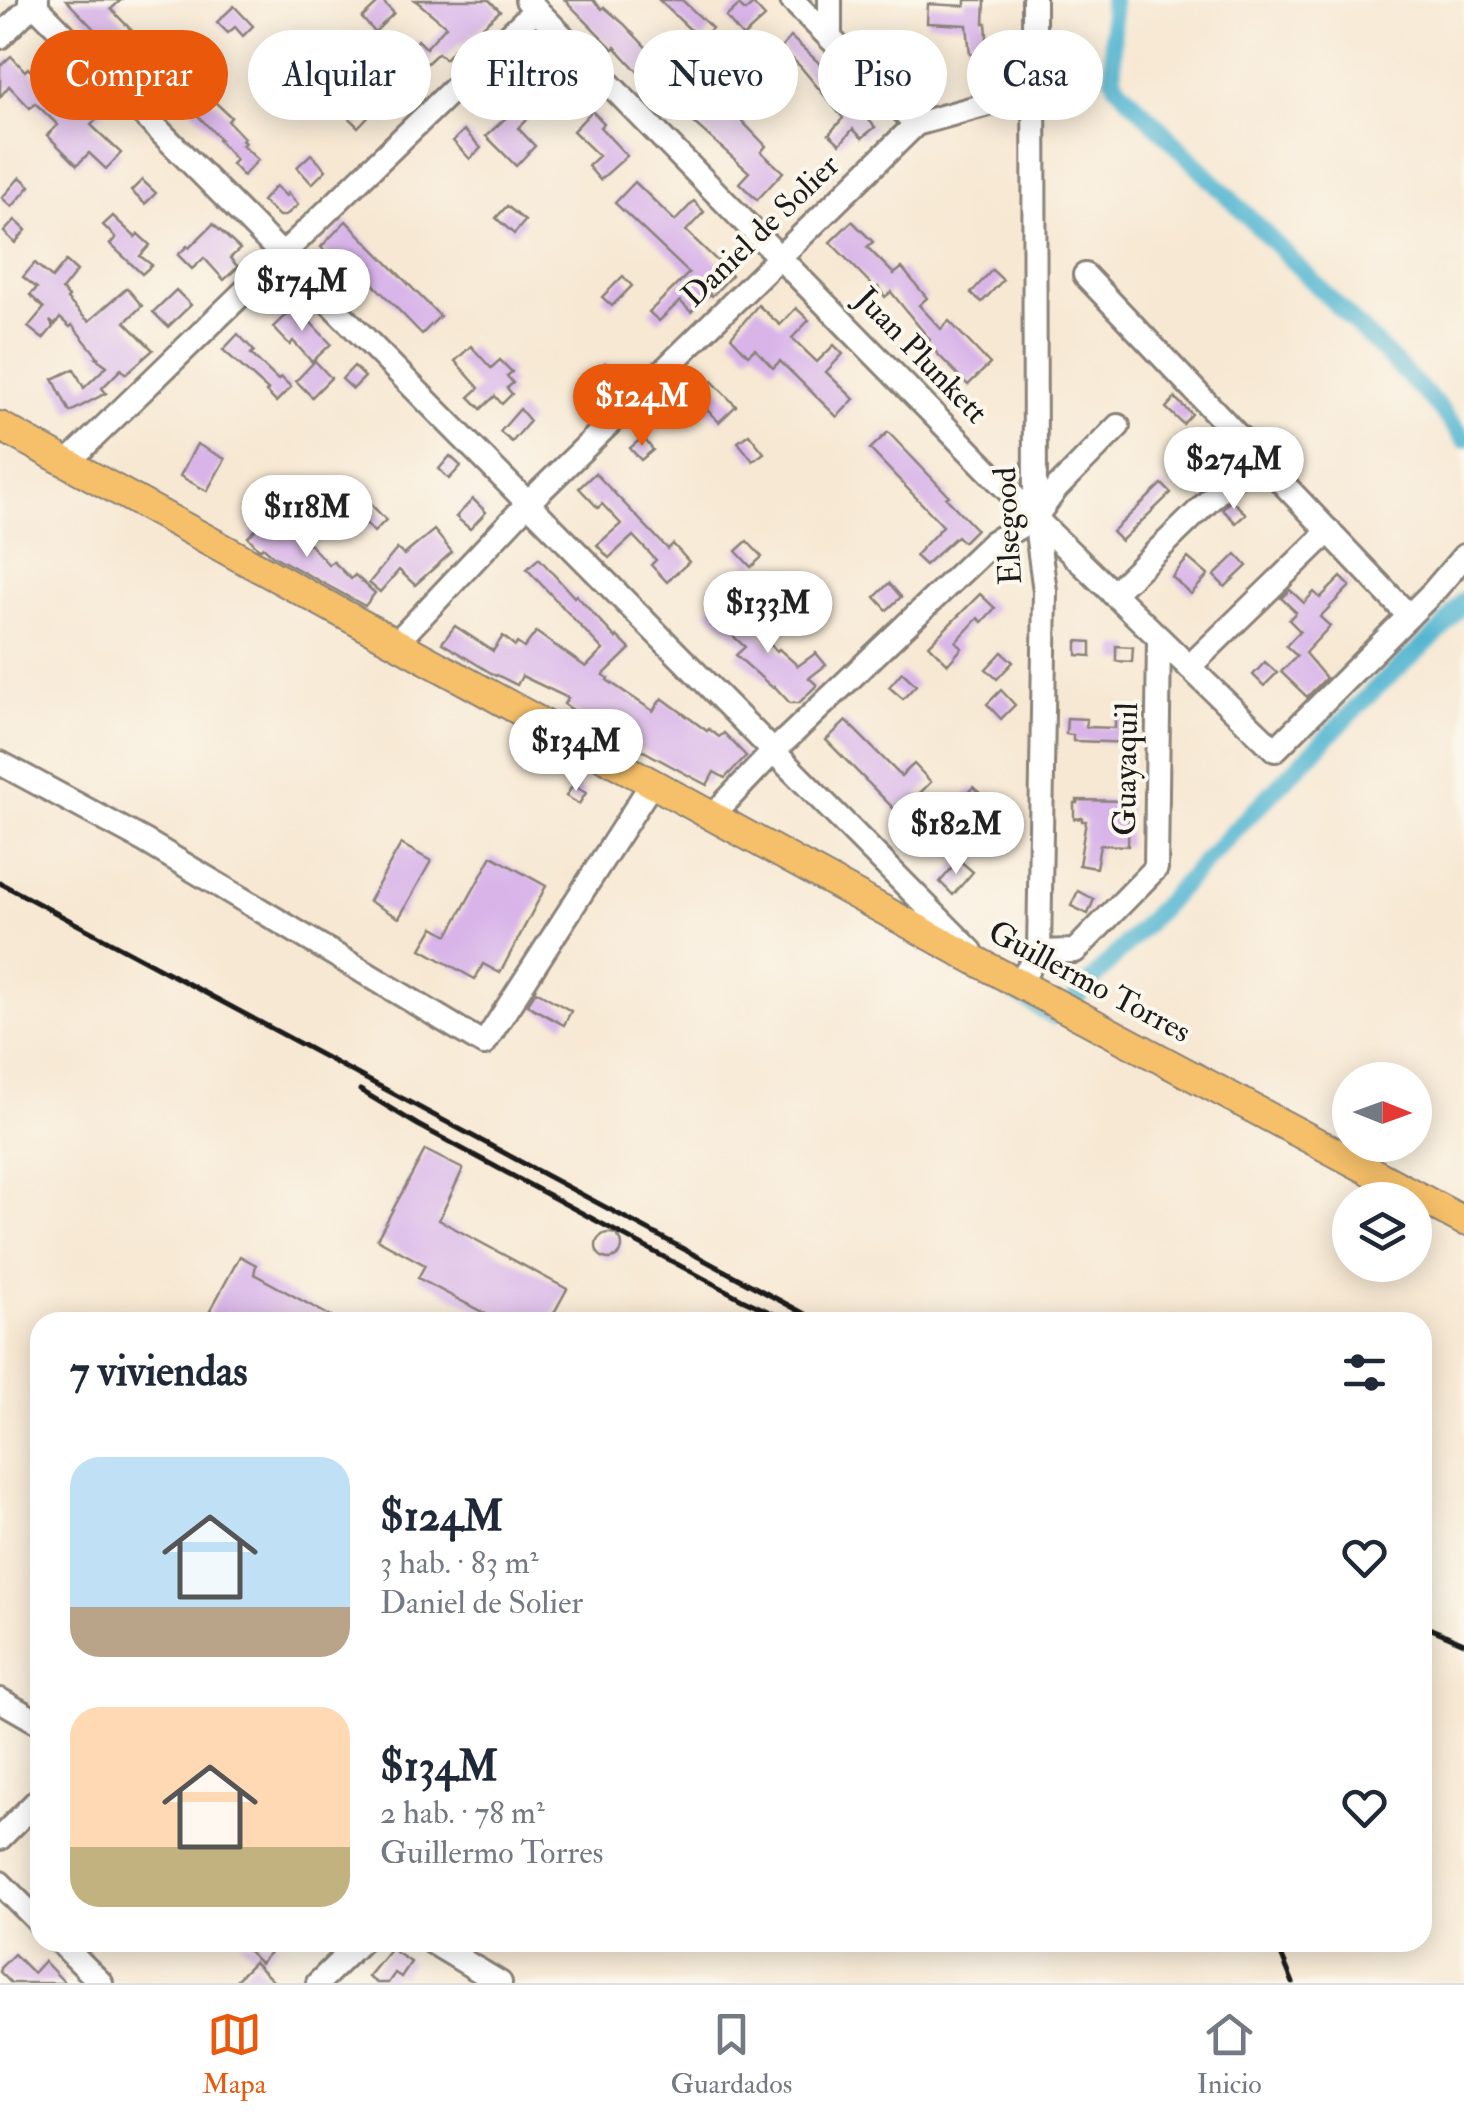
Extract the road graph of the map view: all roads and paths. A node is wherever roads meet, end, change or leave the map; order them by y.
1 (792, 0) edge
2 (830, 0) edge
3 (1034, 0) edge
4 (34, 1) edge
5 (532, 4) edge
6 (822, 30) edge
7 (830, 30) edge
8 (1034, 30) edge
9 (0, 37) edge
10 (967, 110) edge
11 (912, 120) edge
12 (1035, 120) edge
13 (916, 124) junction
14 (282, 254) junction
15 (780, 256) junction
16 (1085, 274) dead end
17 (0, 426) edge
18 (1118, 426) dead end
19 (1256, 455) junction
20 (67, 463) junction
21 (528, 503) junction
22 (1036, 518) junction
23 (1329, 531) junction
24 (1464, 556) edge
25 (1113, 594) junction
26 (1409, 616) junction
27 (1159, 638) junction
28 (396, 643) junction
29 (1189, 667) junction
30 (774, 752) junction
31 (0, 763) edge
32 (652, 783) junction
33 (712, 816) junction
34 (1038, 952) junction
35 (984, 965) junction
36 (1019, 983) junction
37 (1464, 1221) edge
38 (0, 1700) edge
39 (30, 1716) edge
40 (30, 1808) edge
41 (0, 1838) edge
42 (0, 1883) edge
43 (30, 1913) edge
44 (70, 1952) edge
45 (350, 1952) edge
46 (449, 1952) edge
47 (101, 1983) edge
48 (318, 1983) edge
49 (500, 1983) edge

1 - 6 street
2 - 7 street
3 - 8 street, Elsegood
4 - 9 street
4 - 14 street
5 - 14 street
5 - 15 street, Juan Plunkett
10 - 13 street, Daniel de Solier
11 - 13 street
12 - 22 street, Elsegood
13 - 15 street, Daniel de Solier
14 - 20 street
14 - 21 street
15 - 21 street, Daniel de Solier
15 - 22 street, Juan Plunkett
16 - 19 street
17 - 20 main road, Guillermo Torres
18 - 22 street
19 - 23 street
19 - 25 street
20 - 28 main road, Guillermo Torres
21 - 28 street, Daniel de Solier
21 - 30 street
22 - 25 street, Juan Plunkett
22 - 30 street
22 - 34 street, Elsegood
23 - 26 street
23 - 29 street
24 - 26 street
25 - 27 street, Juan Plunkett
26 - 29 street, Juan Plunkett
27 - 29 street, Juan Plunkett
27 - 34 street, Guayaquil
28 - 32 main road, Guillermo Torres
30 - 33 street
30 - 35 street
31 - 32 street
32 - 33 main road, Guillermo Torres
33 - 35 main road, Guillermo Torres
34 - 36 street
35 - 36 main road, Guillermo Torres
36 - 37 main road, Guillermo Torres
38 - 39 street
40 - 41 street
42 - 43 street
44 - 47 street
45 - 48 street
46 - 49 street

